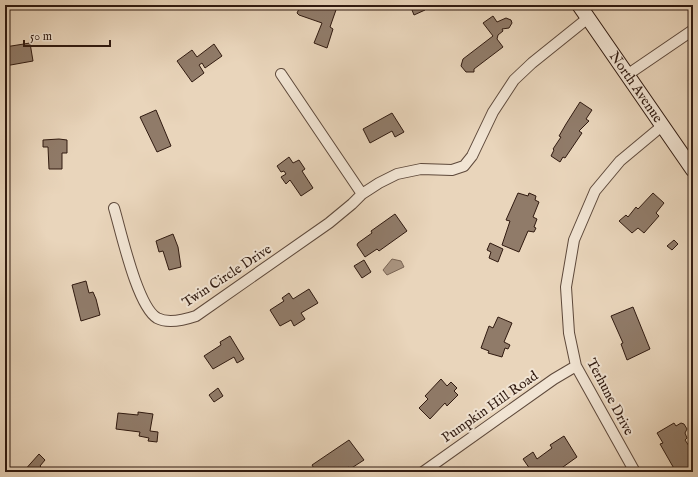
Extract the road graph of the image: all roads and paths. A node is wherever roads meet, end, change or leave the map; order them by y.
1 (579, 5) edge
2 (588, 18) junction
3 (693, 30) edge
4 (280, 74) dead end
5 (626, 75) junction
6 (662, 126) junction
7 (693, 170) edge
8 (362, 194) junction
9 (114, 208) dead end
10 (576, 366) junction
11 (423, 472) edge
12 (635, 472) edge

1 - 2 street, North Avenue
2 - 5 street, North Avenue
2 - 8 street, Twin Circle Drive
3 - 5 street
4 - 8 street
5 - 6 street, North Avenue
6 - 7 street, North Avenue
6 - 10 street, Terhune Drive
8 - 9 street, Twin Circle Drive
10 - 11 street, Pumpkin Hill Road
10 - 12 street, Terhune Drive

